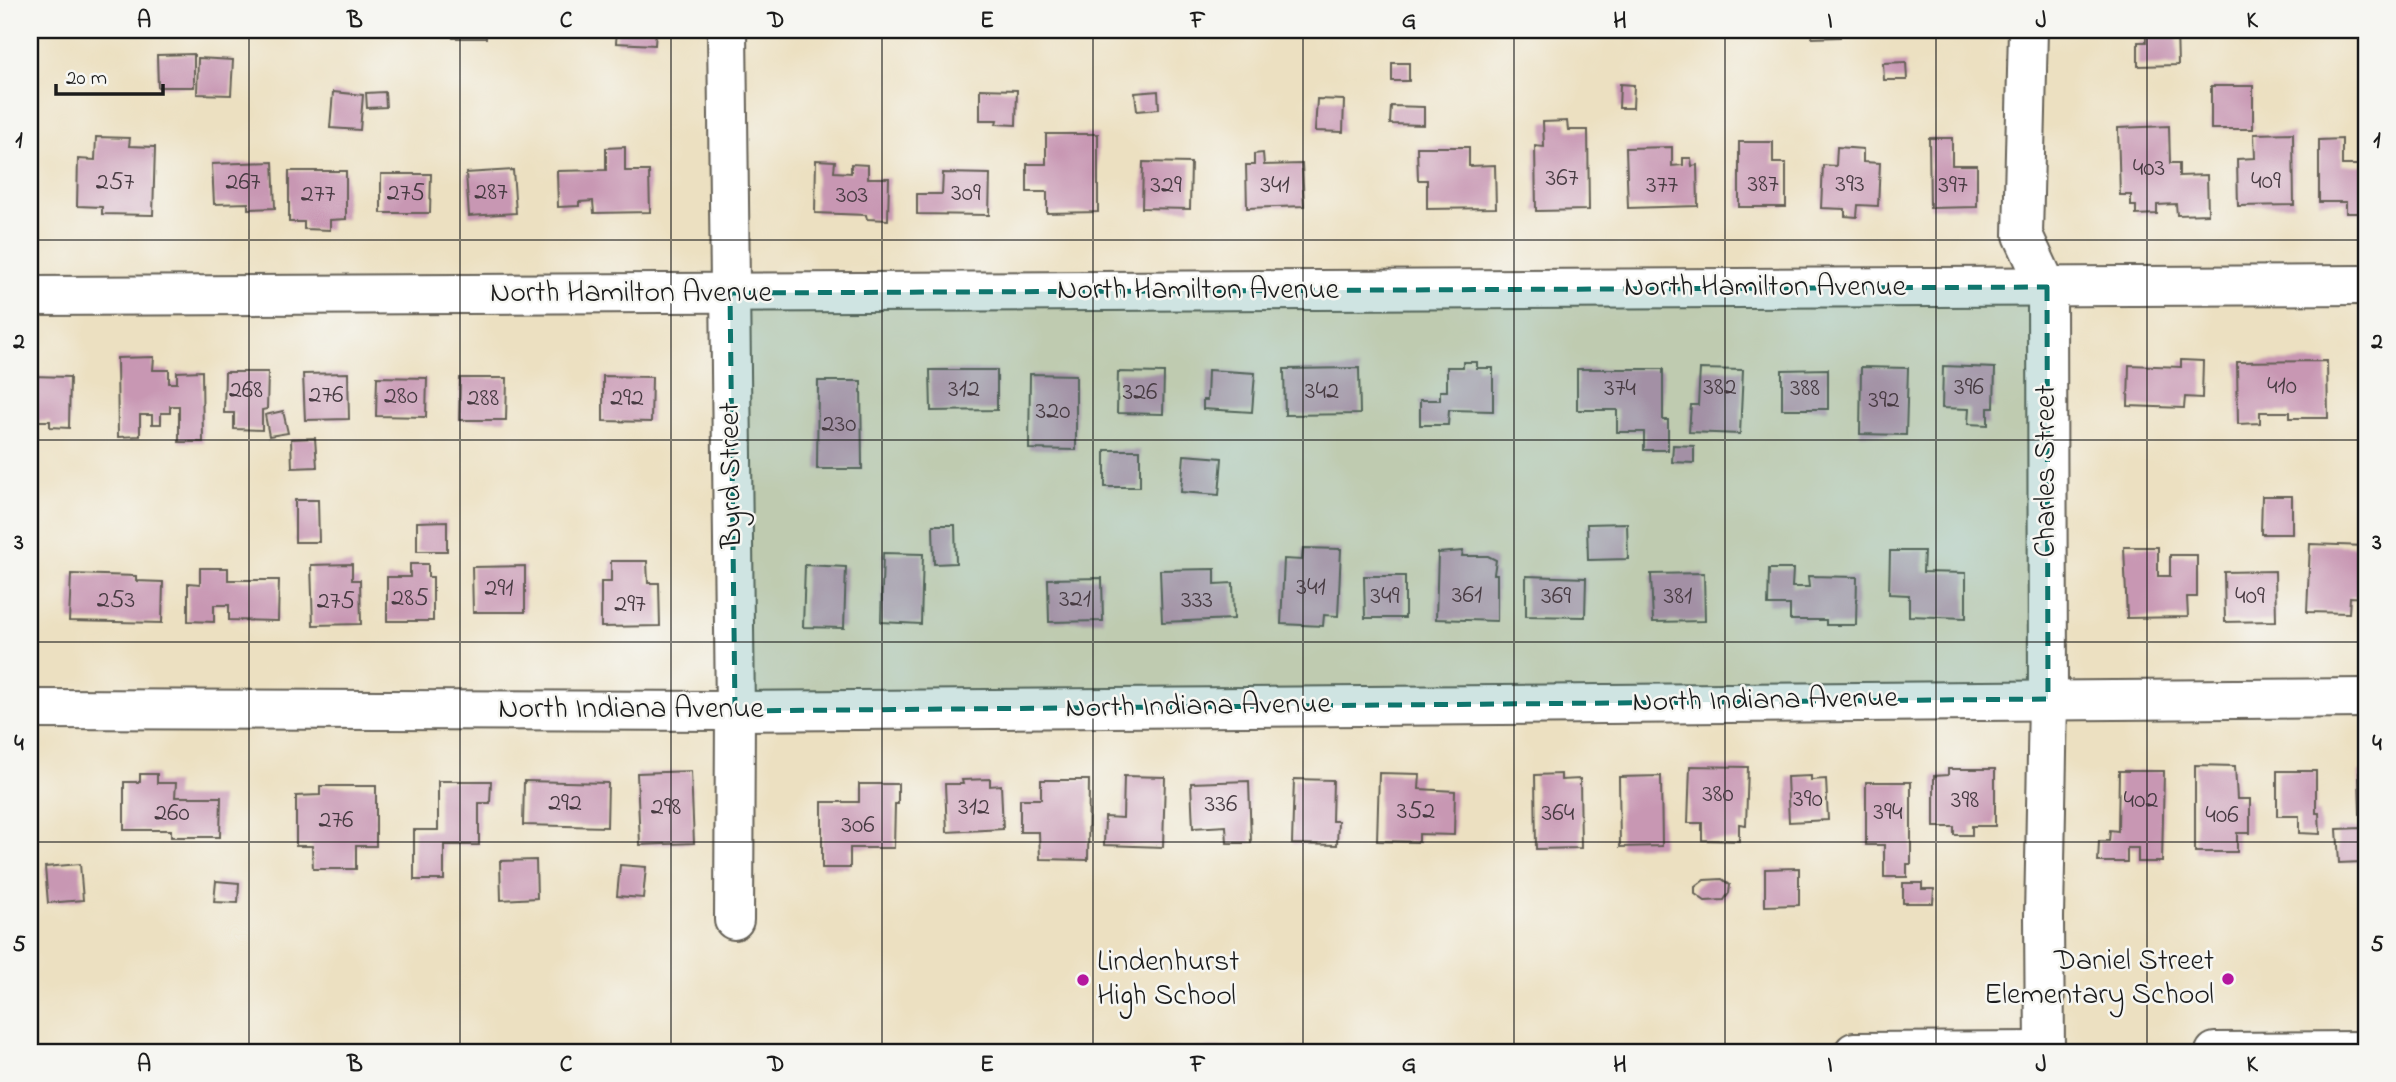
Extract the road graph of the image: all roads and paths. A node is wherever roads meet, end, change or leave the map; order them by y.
1 (727, 30) edge
2 (2028, 30) edge
3 (2366, 285) edge
4 (2047, 287) junction
5 (730, 293) junction
6 (30, 296) edge
7 (2366, 698) edge
8 (2048, 699) junction
9 (30, 709) edge
10 (735, 711) junction
11 (734, 919) dead end
12 (2366, 1051) edge
13 (1854, 1052) edge
14 (2045, 1052) edge
15 (2215, 1052) edge

1 - 5 street, Byrd Street
2 - 4 street, Charles Street
3 - 4 street, North Hamilton Avenue
4 - 5 street, North Hamilton Avenue
4 - 8 street, Charles Street
5 - 6 street, North Hamilton Avenue
5 - 10 street, Byrd Street
7 - 8 street, North Indiana Avenue
8 - 10 street, North Indiana Avenue
8 - 14 street, Charles Street
9 - 10 street, North Indiana Avenue
10 - 11 street, Byrd Street
12 - 15 street
13 - 14 street

